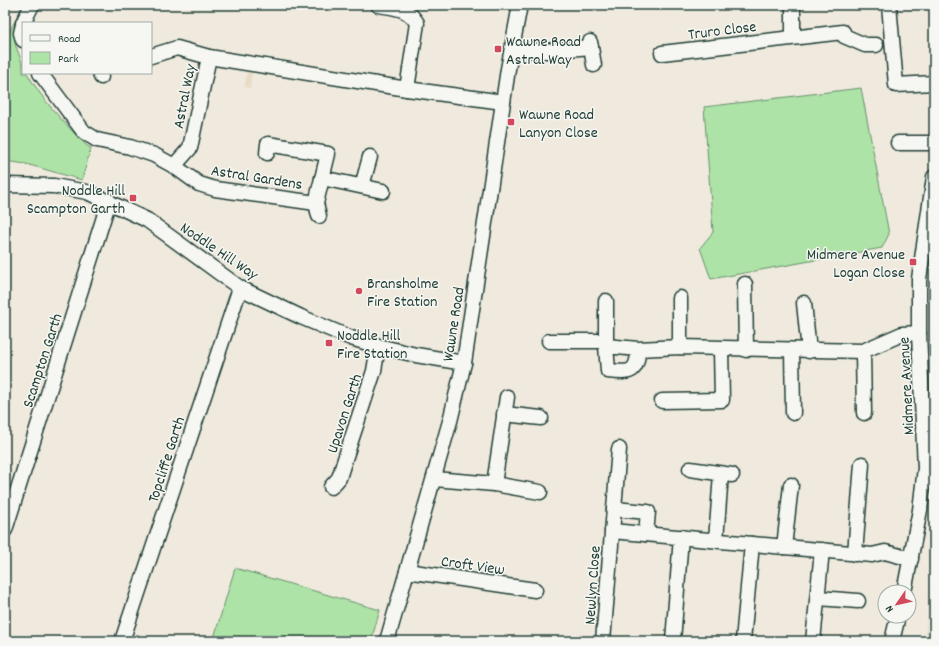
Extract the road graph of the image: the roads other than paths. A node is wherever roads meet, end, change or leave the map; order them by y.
1 (32, 5) edge
2 (378, 5) edge
3 (520, 5) edge
4 (793, 5) edge
5 (889, 5) edge
6 (24, 22) edge
7 (793, 37) junction
8 (876, 45) dead end
9 (512, 49) junction
10 (662, 53) dead end
11 (152, 56) edge
12 (209, 57) junction
13 (594, 65) dead end
14 (41, 74) edge
15 (934, 83) edge
16 (407, 89) junction
17 (503, 102) junction
18 (898, 143) dead end
19 (934, 143) edge
20 (267, 153) dead end
21 (370, 157) dead end
22 (174, 166) junction
23 (934, 177) edge
24 (322, 178) junction
25 (5, 185) edge
26 (362, 186) junction
27 (383, 191) dead end
28 (109, 201) junction
29 (745, 284) dead end
30 (240, 288) junction
31 (680, 298) dead end
32 (606, 301) dead end
33 (804, 303) dead end
34 (919, 333) junction
35 (549, 341) dead end
36 (606, 343) junction
37 (378, 346) junction
38 (680, 347) junction
39 (638, 349) junction
40 (721, 349) junction
41 (746, 350) junction
42 (792, 350) junction
43 (809, 351) junction
44 (863, 351) junction
45 (464, 363) junction
46 (507, 397) dead end
47 (662, 401) dead end
48 (793, 413) dead end
49 (864, 413) dead end
50 (504, 414) junction
51 (541, 418) dead end
52 (618, 449) dead end
53 (862, 464) dead end
54 (930, 468) edge
55 (690, 470) dead end
56 (434, 479) junction
57 (494, 484) junction
58 (791, 485) dead end
59 (332, 487) dead end
60 (540, 492) dead end
61 (614, 509) junction
62 (5, 530) edge
63 (612, 531) junction
64 (646, 534) junction
65 (681, 537) junction
66 (716, 540) junction
67 (752, 544) junction
68 (784, 547) junction
69 (822, 550) junction
70 (855, 554) junction
71 (910, 559) junction
72 (407, 571) junction
73 (905, 584) edge
74 (535, 590) dead end
75 (818, 598) junction
76 (858, 601) dead end
77 (896, 624) edge
78 (122, 641) edge
79 (387, 641) edge
80 (603, 641) edge
81 (673, 641) edge
82 (743, 641) edge
83 (813, 641) edge
84 (892, 641) edge

1 - 6 street
2 - 16 street
3 - 9 street, Wawne Road
4 - 7 street
5 - 15 street
7 - 8 street, Truro Close
7 - 10 street, Truro Close
9 - 13 street
9 - 17 street, Wawne Road
11 - 12 street
12 - 16 street, Astral Way
12 - 22 street, Astral Way
14 - 22 street
16 - 17 street, Astral Way
17 - 45 street, Wawne Road
18 - 19 street
20 - 24 street, Astral Gardens
21 - 26 street
22 - 24 street, Astral Gardens
23 - 34 street, Midmere Avenue
24 - 26 street, Astral Gardens
25 - 28 street, Noddle Hill Way
26 - 27 street, Astral Gardens
28 - 30 street, Noddle Hill Way
28 - 62 street, Scampton Garth
29 - 41 street
30 - 37 street, Noddle Hill Way
30 - 78 street, Topcliffe Garth
31 - 38 street
32 - 36 street
33 - 43 street
34 - 44 street
34 - 54 street, Midmere Avenue
35 - 36 street
36 - 39 street
36 - 39 street
37 - 45 street, Noddle Hill Way
37 - 59 street, Upavon Garth
38 - 39 street
38 - 40 street
40 - 41 street
40 - 47 street
41 - 42 street
42 - 43 street
42 - 48 street
43 - 44 street
44 - 49 street
45 - 56 street, Wawne Road
46 - 50 street
50 - 51 street
50 - 57 street
52 - 61 street, Newlyn Close
53 - 70 street
54 - 71 street, Midmere Avenue
55 - 66 street
56 - 57 street
56 - 72 street, Wawne Road
57 - 60 street
58 - 68 street
61 - 63 street, Newlyn Close
61 - 64 street
63 - 64 street, Newlyn Close
63 - 80 street, Newlyn Close
64 - 65 street, Newlyn Close
65 - 66 street, Newlyn Close
65 - 81 street
66 - 67 street, Newlyn Close
67 - 68 street, Newlyn Close
67 - 82 street
68 - 69 street, Newlyn Close
69 - 70 street, Newlyn Close
69 - 75 street
70 - 71 street, Newlyn Close
71 - 73 street, Midmere Avenue
72 - 74 street, Croft View
72 - 79 street, Wawne Road
75 - 76 street
75 - 83 street
77 - 84 street

